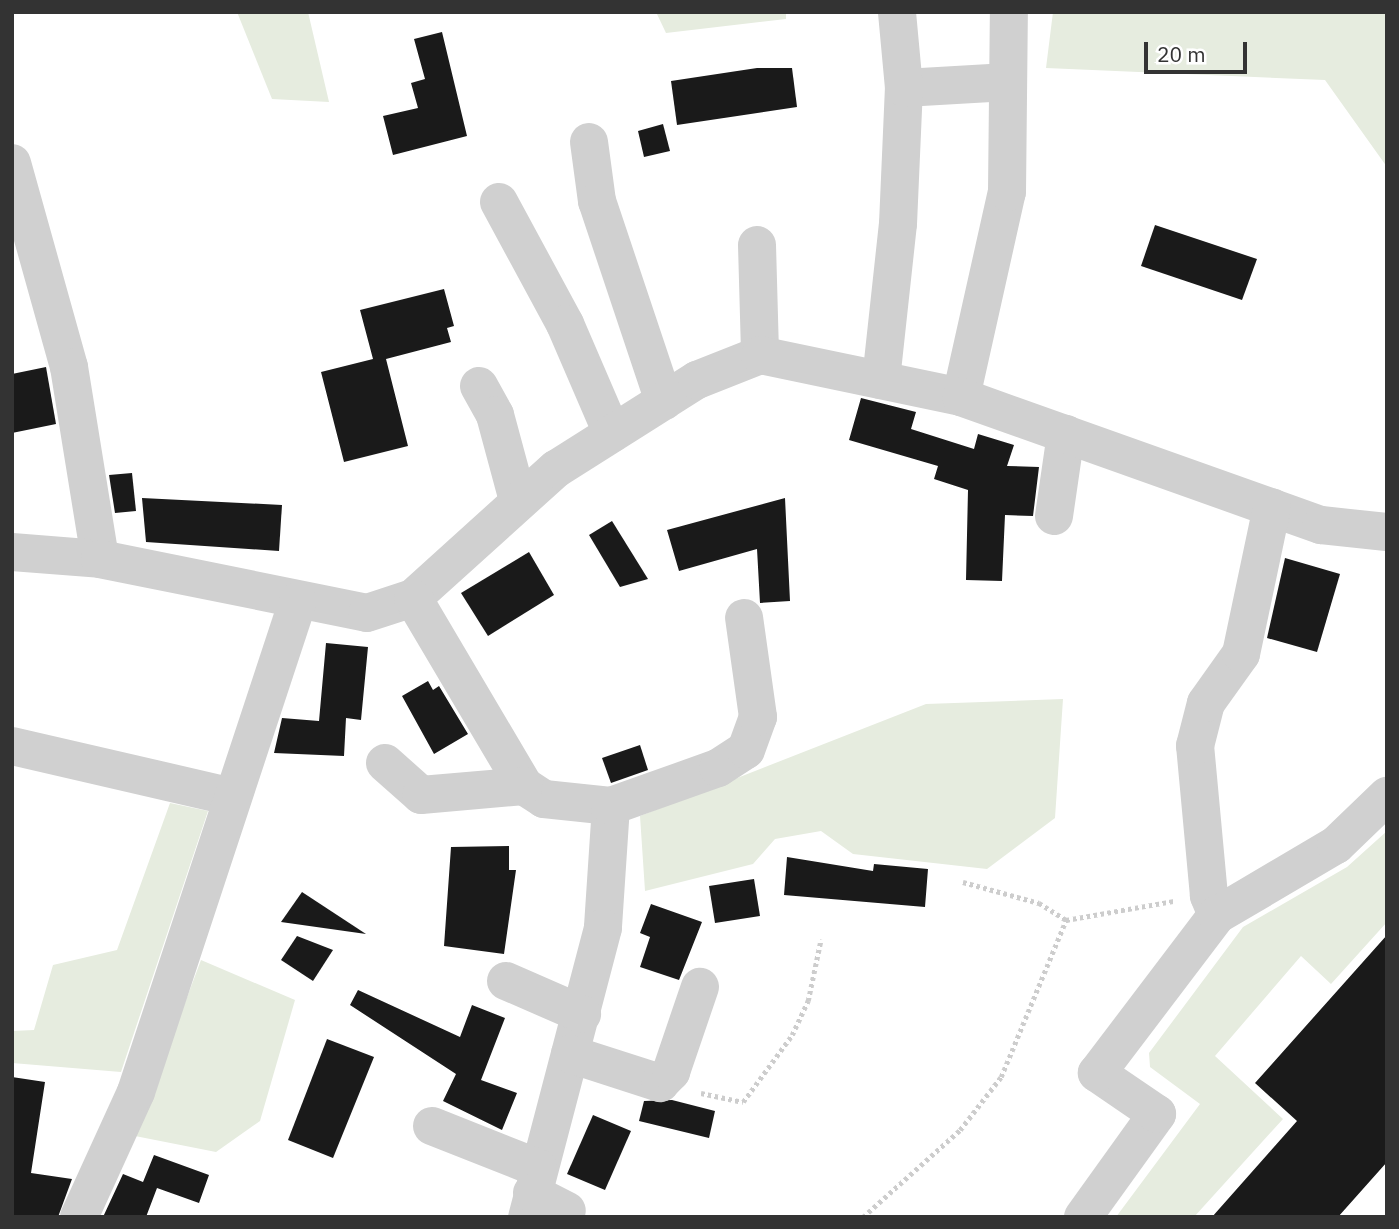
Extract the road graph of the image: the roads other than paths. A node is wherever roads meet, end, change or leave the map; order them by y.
1 (897, 12) edge
2 (1009, 12) edge
3 (1008, 82) junction
4 (904, 88) junction
5 (589, 142) dead end
6 (12, 163) edge
7 (499, 202) dead end
8 (757, 245) dead end
9 (761, 355) junction
10 (881, 380) junction
11 (479, 386) dead end
12 (961, 397) junction
13 (664, 401) junction
14 (612, 433) junction
15 (1066, 435) junction
16 (518, 500) junction
17 (1272, 507) junction
18 (1054, 516) dead end
19 (1387, 532) edge
20 (12, 552) edge
21 (100, 559) junction
22 (413, 598) junction
23 (298, 601) junction
24 (744, 618) dead end
25 (12, 746) edge
26 (385, 762) dead end
27 (524, 786) junction
28 (229, 796) junction
29 (1387, 796) edge
30 (611, 806) junction
31 (1213, 906) junction
32 (506, 981) dead end
33 (700, 987) dead end
34 (582, 1014) junction
35 (570, 1054) junction
36 (432, 1126) dead end
37 (532, 1193) edge
38 (567, 1211) dead end
39 (79, 1217) edge
40 (1083, 1217) edge

1 - 4 street
2 - 3 street
3 - 4 street
3 - 12 street
4 - 10 street
5 - 13 street
6 - 21 street
7 - 14 street
8 - 9 street
9 - 10 street
9 - 13 street
10 - 12 street
11 - 16 street
12 - 15 street
13 - 14 street
14 - 16 street
15 - 17 street
15 - 18 street
16 - 22 street
17 - 19 street
17 - 31 street
20 - 21 street
21 - 23 street
22 - 23 street
22 - 27 street
23 - 28 street
24 - 30 street
25 - 28 street
26 - 27 street
27 - 30 street
28 - 39 street
29 - 31 street
30 - 34 street
31 - 40 street
32 - 34 street
33 - 35 street
34 - 35 street
35 - 37 street
36 - 37 street
37 - 38 street

